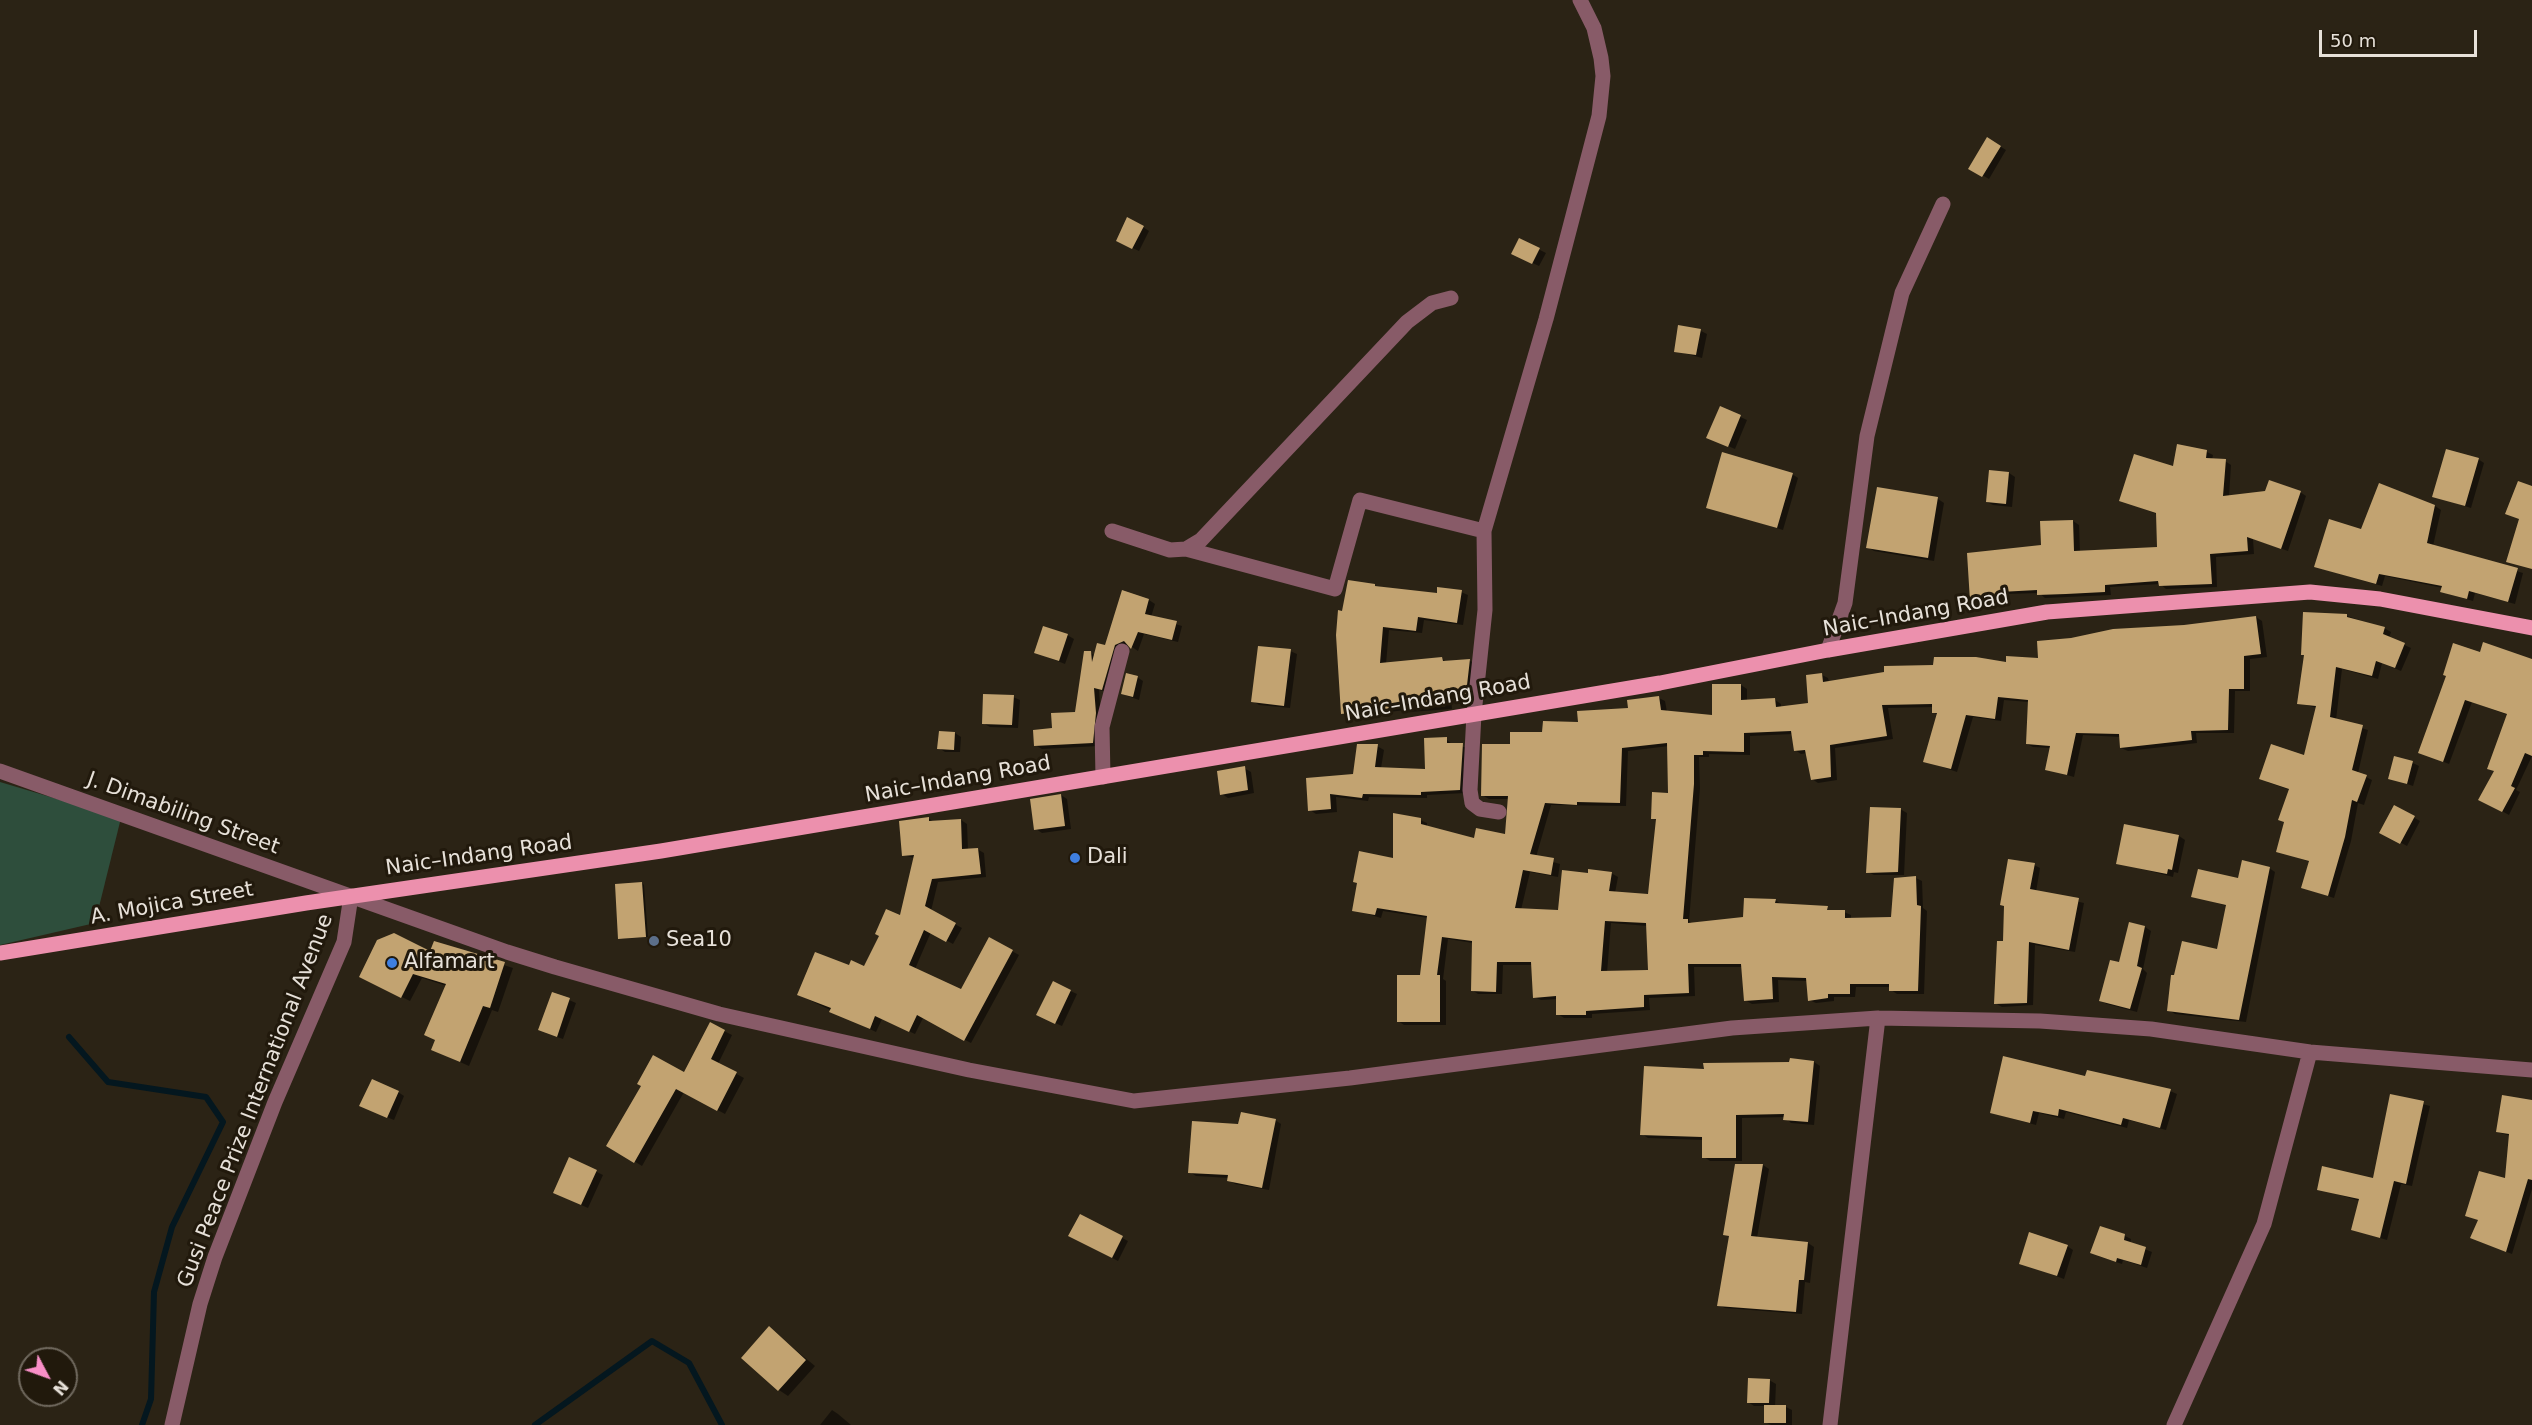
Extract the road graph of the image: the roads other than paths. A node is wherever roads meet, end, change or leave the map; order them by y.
1 (1580, 0) edge
2 (1943, 204) dead end
3 (1450, 298) dead end
4 (1112, 531) dead end
5 (1484, 531) junction
6 (1186, 549) junction
7 (2532, 628) edge
8 (1828, 650) junction
9 (1122, 651) dead end
10 (1474, 714) junction
11 (0, 771) edge
12 (1103, 777) junction
13 (1498, 812) dead end
14 (351, 896) junction
15 (0, 953) edge
16 (1878, 1018) junction
17 (2310, 1052) junction
18 (2532, 1070) edge
19 (172, 1425) edge
20 (1830, 1425) edge
21 (2174, 1425) edge

1 - 5 street
2 - 8 street
3 - 6 street
4 - 6 street
5 - 6 street
5 - 10 street
7 - 8 main road, Naic–Indang Road
8 - 10 main road, Naic–Indang Road
9 - 12 street
10 - 12 main road, Naic–Indang Road
10 - 13 street
11 - 14 street, J. Dimabiling Street
12 - 14 main road, Naic–Indang Road
14 - 15 main road, A. Mojica Street
14 - 16 street, J. Dimabiling Street
14 - 19 street, Gusi Peace Prize International Avenue
16 - 17 street, J. Dimabiling Street
16 - 20 street
17 - 18 street, J. Dimabiling Street
17 - 21 street

